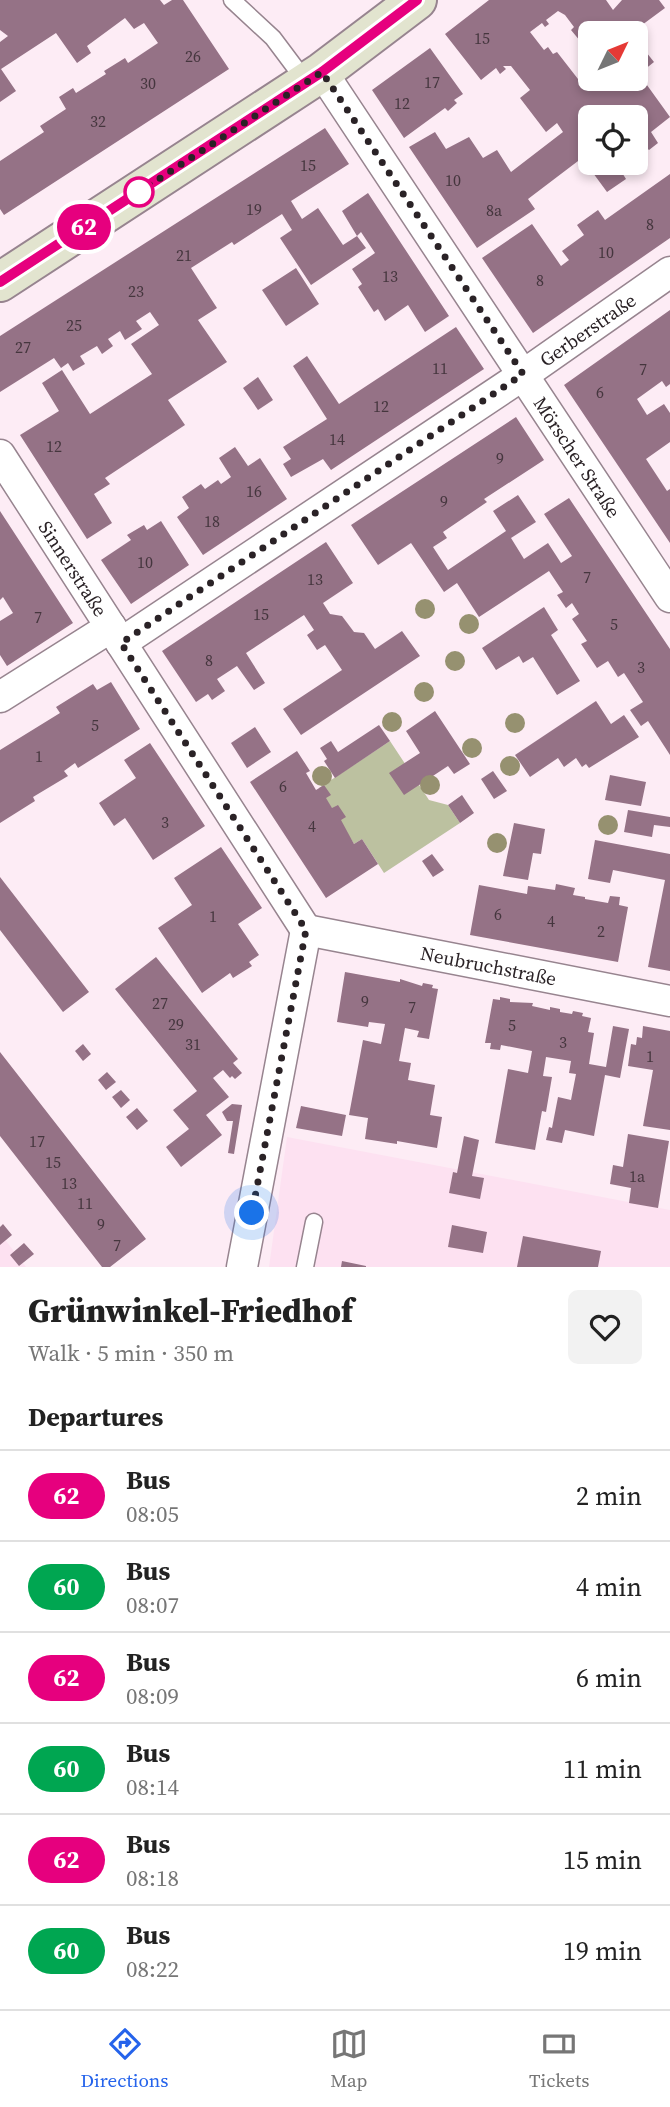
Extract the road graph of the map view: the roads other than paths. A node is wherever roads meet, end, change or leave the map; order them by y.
1 (232, 0) edge
2 (417, 0) edge
3 (314, 77) junction
4 (670, 272) edge
5 (0, 282) edge
6 (523, 374) junction
7 (0, 455) edge
8 (670, 597) edge
9 (116, 635) junction
10 (0, 697) edge
11 (306, 930) junction
12 (670, 1001) edge
13 (314, 1222) dead end
14 (242, 1267) edge
15 (305, 1267) edge

1 - 3 lane
2 - 3 street
3 - 5 street
3 - 6 street, Mörscher Straße
4 - 6 street, Gerberstraße
6 - 8 street, Mörscher Straße
6 - 9 street, Gerberstraße
7 - 9 street, Sinnerstraße
9 - 10 street, Gerberstraße
9 - 11 street, Sinnerstraße
11 - 12 street, Neubruchstraße
11 - 14 street
13 - 15 lane

